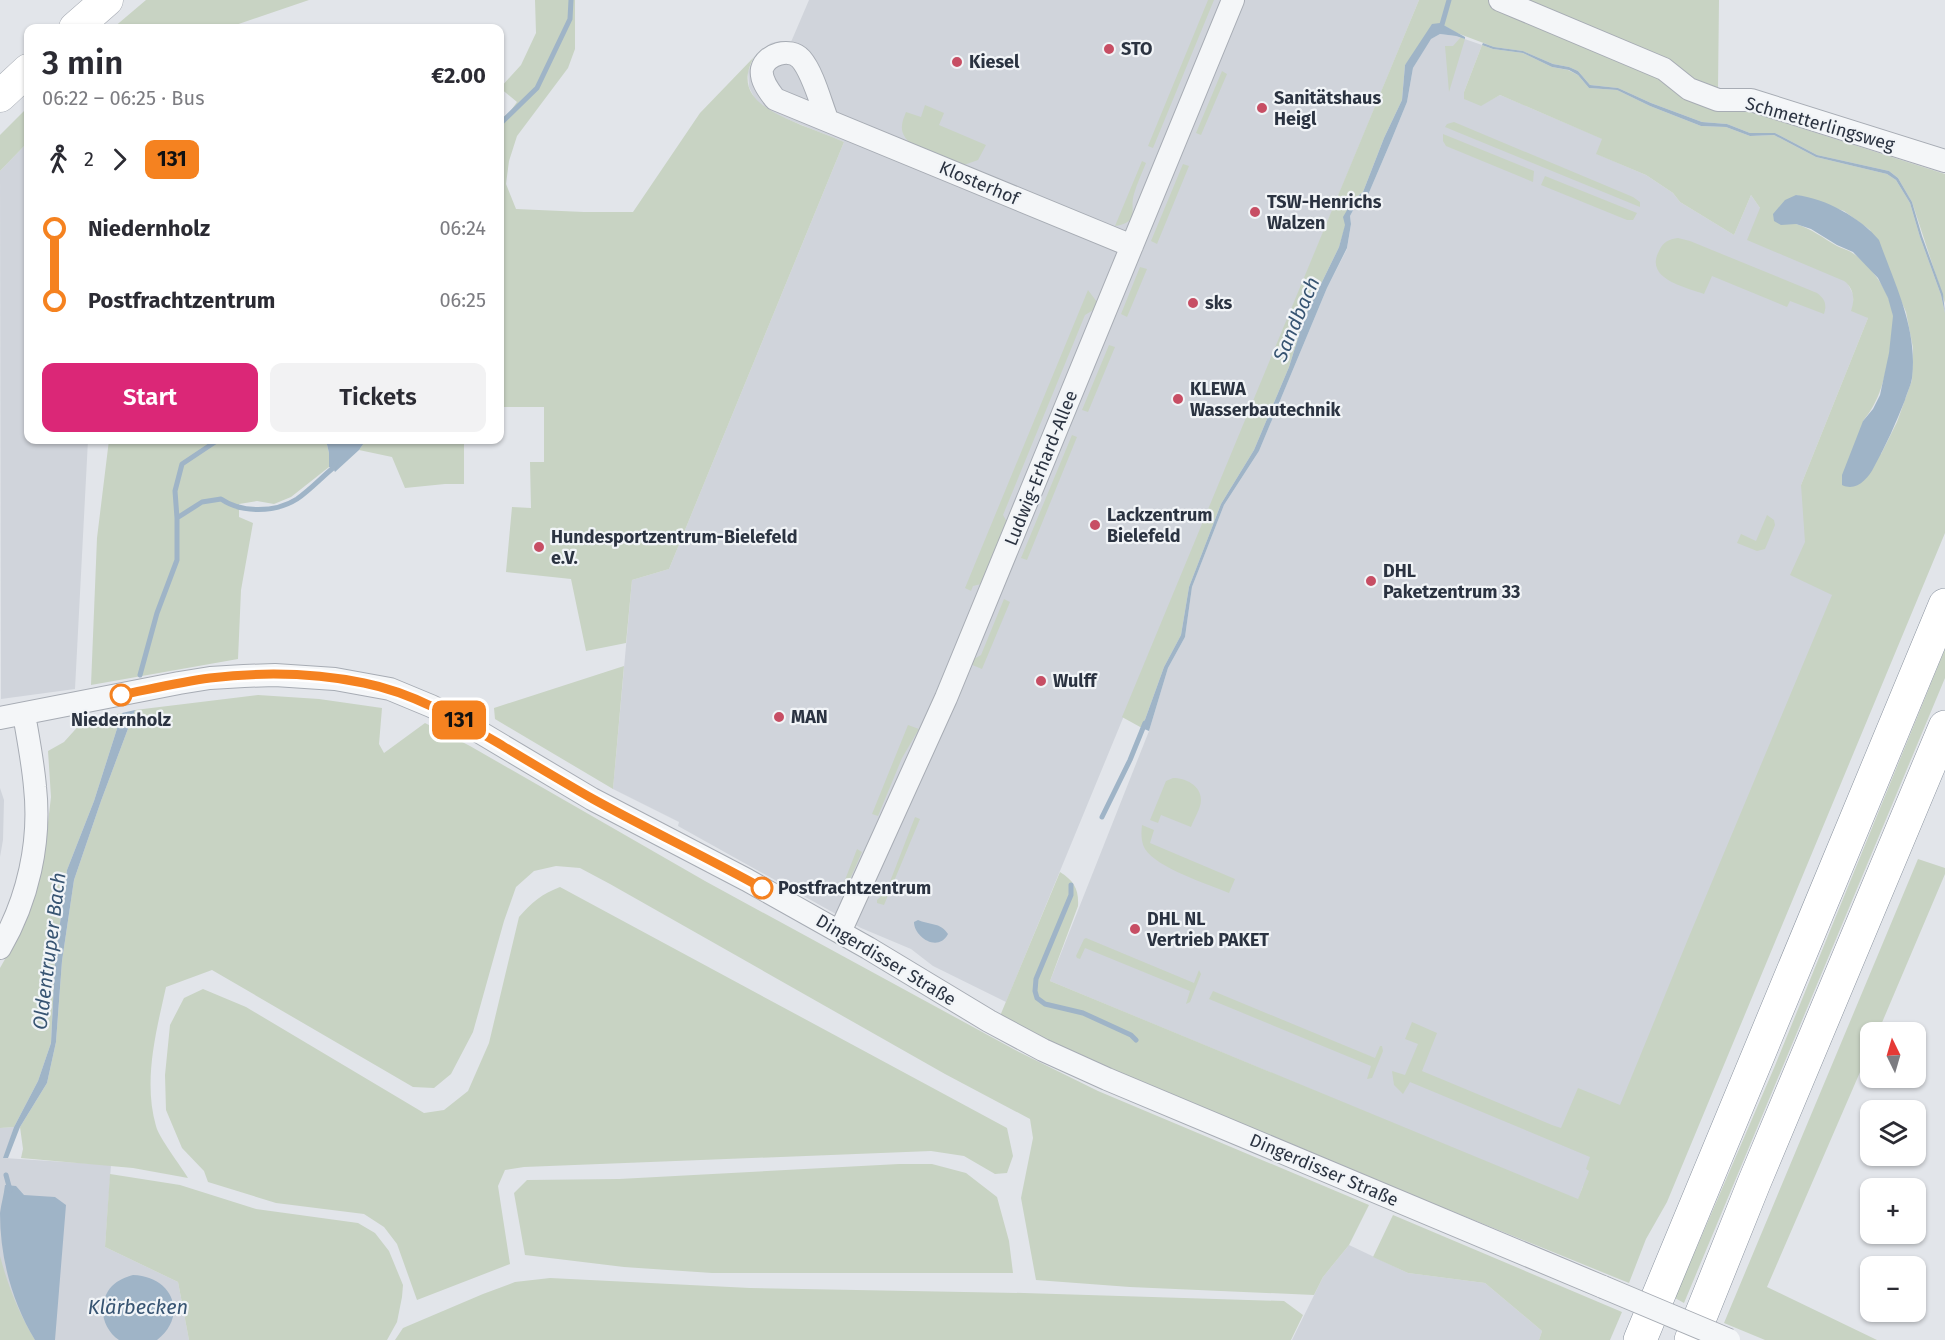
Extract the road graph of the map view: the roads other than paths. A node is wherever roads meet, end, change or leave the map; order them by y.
1 (106, 0) edge
2 (1233, 0) edge
3 (1500, 0) edge
4 (79, 24) edge
5 (24, 74) edge
6 (0, 96) edge
7 (827, 119) dead end
8 (1945, 161) edge
9 (1132, 246) junction
10 (1945, 605) edge
11 (24, 714) junction
12 (0, 718) edge
13 (1945, 727) edge
14 (840, 932) junction
15 (0, 948) edge
16 (1640, 1340) edge
17 (1691, 1340) edge
18 (1729, 1340) edge

1 - 4 main road
2 - 9 street, Ludwig-Erhard-Allee
3 - 8 street, Schmetterlingsweg
5 - 6 main road
7 - 9 street, Klosterhof
9 - 14 street, Ludwig-Erhard-Allee
10 - 16 highway
11 - 12 street, Dingerdisser Straße
11 - 14 street, Dingerdisser Straße
11 - 15 street
13 - 17 highway
14 - 18 street, Dingerdisser Straße, bridge

